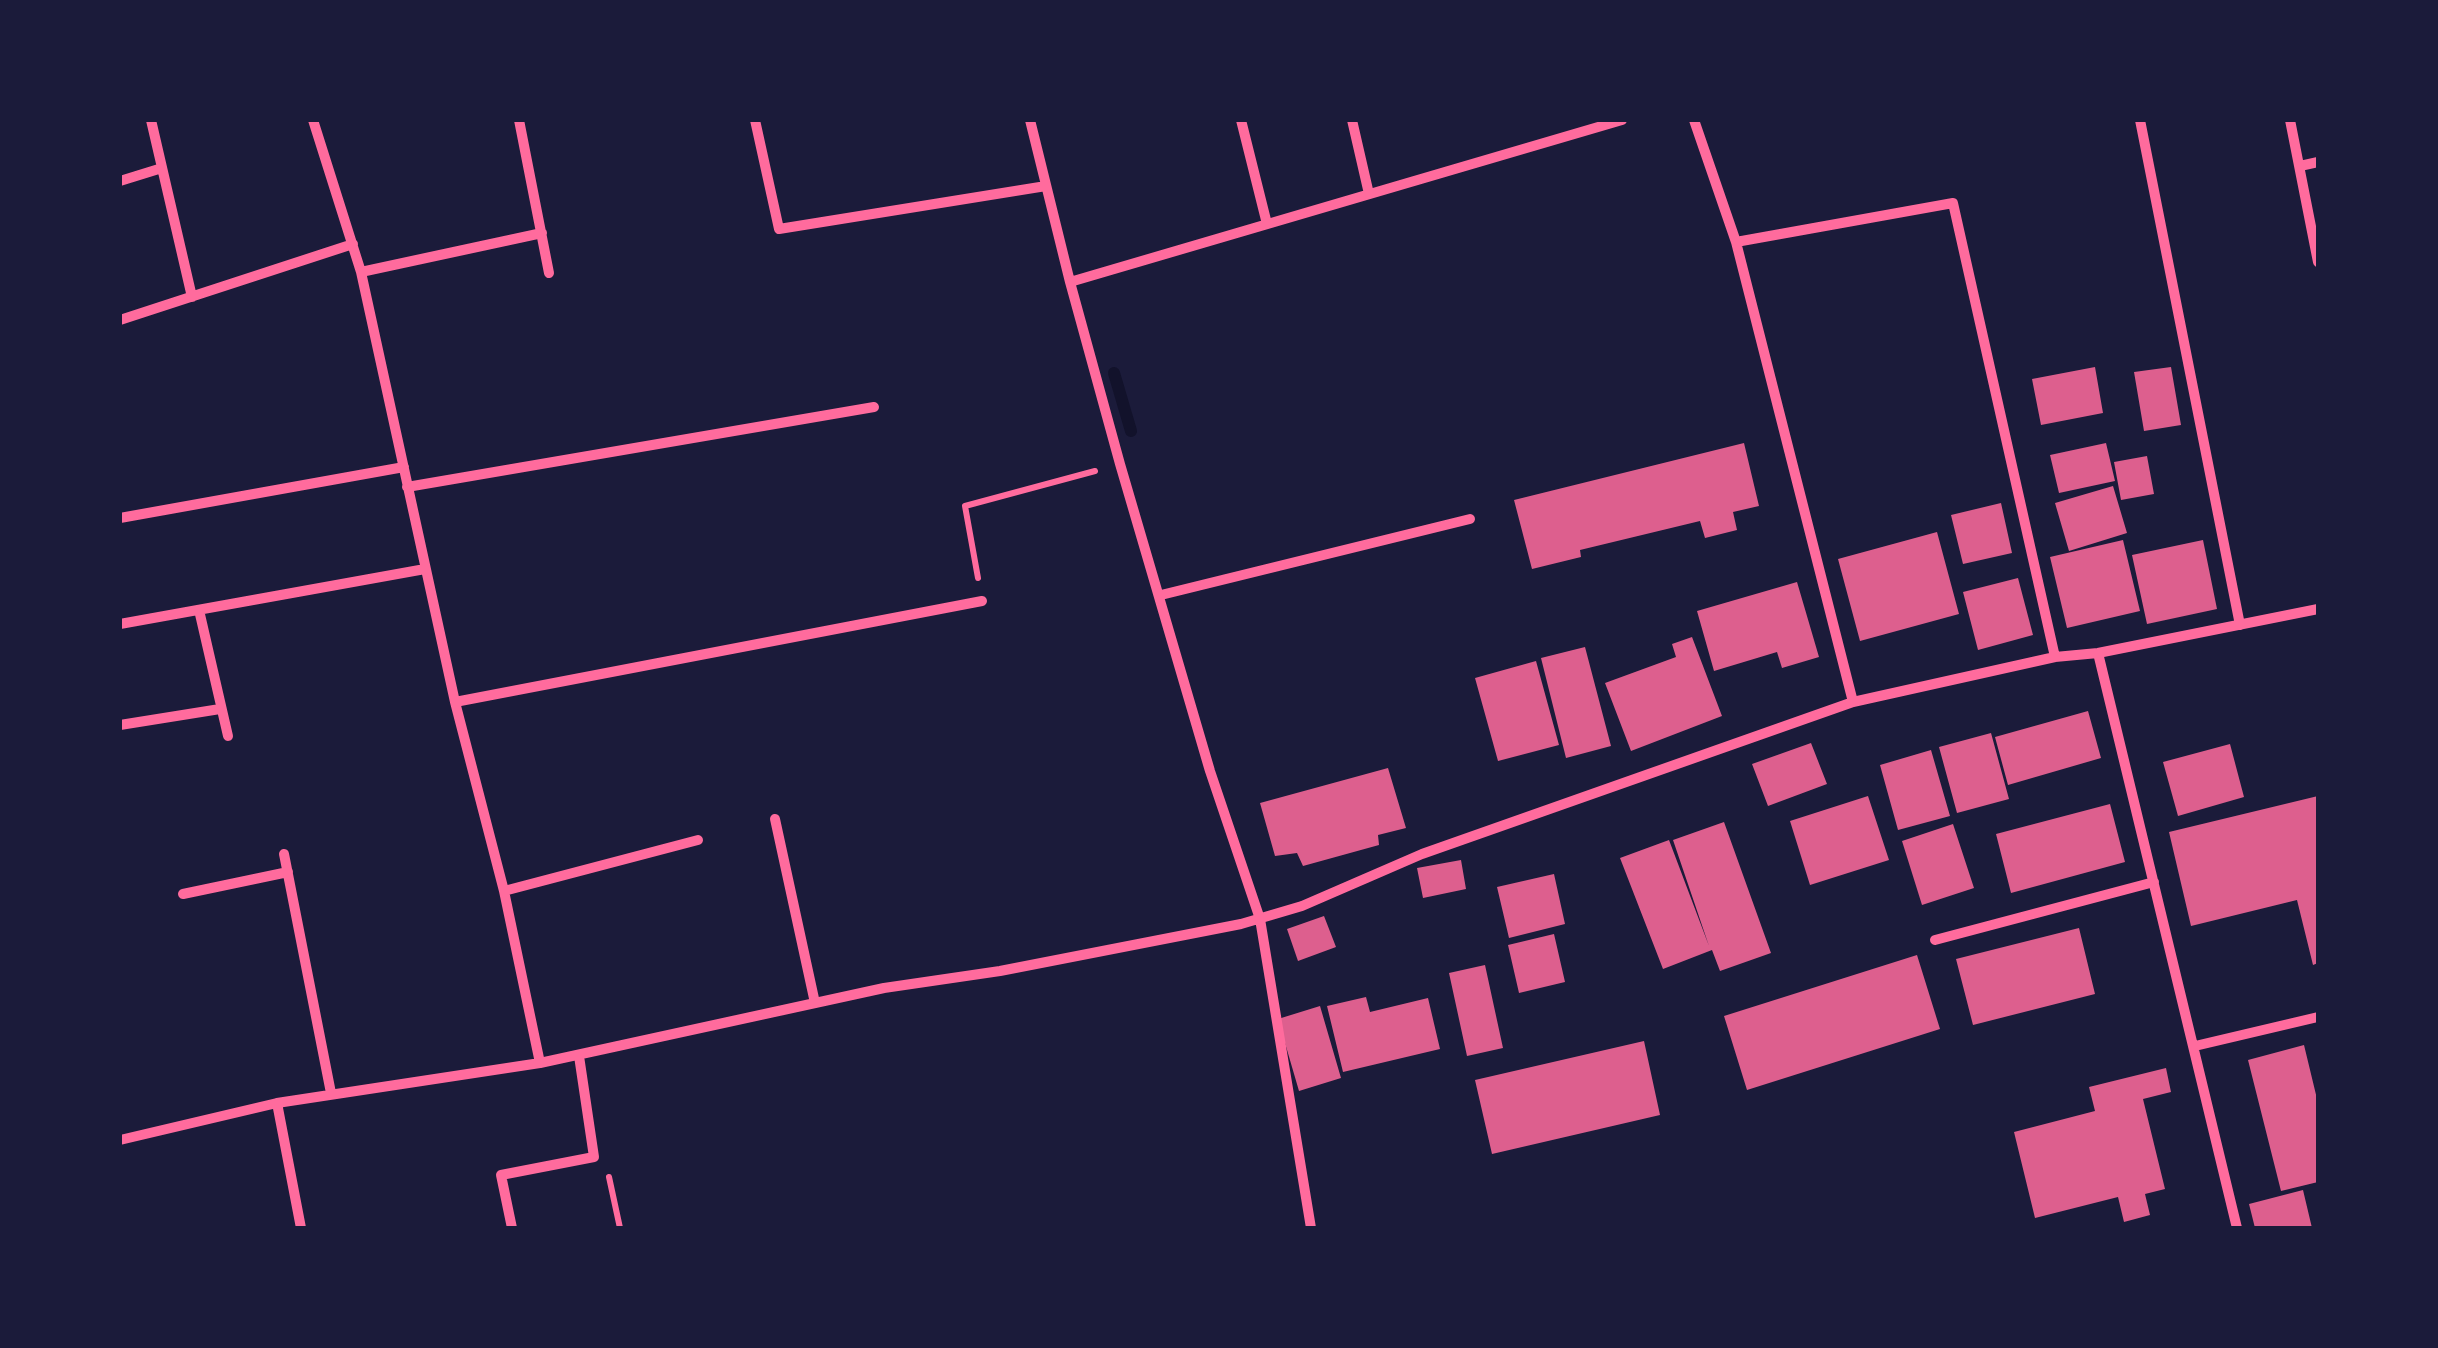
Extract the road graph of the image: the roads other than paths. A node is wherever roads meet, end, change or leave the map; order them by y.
1 (151, 120) edge
2 (313, 120) edge
3 (519, 120) edge
4 (754, 120) edge
5 (1030, 120) edge
6 (1241, 120) edge
7 (1352, 120) edge
8 (1622, 120) edge
9 (1694, 120) edge
10 (2140, 120) edge
11 (2290, 120) edge
12 (2318, 162) edge
13 (2300, 166) junction
14 (162, 168) junction
15 (120, 182) edge
16 (1046, 186) junction
17 (1369, 194) junction
18 (1266, 224) junction
19 (542, 233) junction
20 (1736, 242) junction
21 (353, 244) junction
22 (2318, 262) edge
23 (361, 272) junction
24 (549, 273) dead end
25 (1070, 282) junction
26 (192, 297) junction
27 (120, 320) edge
28 (874, 406) dead end
29 (404, 467) junction
30 (407, 486) junction
31 (120, 518) edge
32 (1470, 520) dead end
33 (425, 570) junction
34 (1161, 595) junction
35 (982, 600) road end
36 (2318, 609) edge
37 (198, 610) junction
38 (120, 624) edge
39 (2240, 625) junction
40 (2098, 653) junction
41 (2055, 657) junction
42 (455, 702) junction
43 (1853, 702) junction
44 (220, 709) junction
45 (120, 725) edge
46 (228, 736) dead end
47 (775, 819) dead end
48 (698, 840) dead end
49 (284, 854) dead end
50 (288, 872) junction
51 (2154, 882) junction
52 (504, 892) junction
53 (183, 894) dead end
54 (1260, 919) junction
55 (1934, 940) dead end
56 (816, 1003) junction
57 (2318, 1017) edge
58 (2194, 1046) junction
59 (579, 1056) junction
60 (540, 1064) junction
61 (331, 1093) junction
62 (276, 1104) junction
63 (120, 1140) edge
64 (300, 1228) edge
65 (512, 1228) edge
66 (1312, 1228) edge
67 (2237, 1228) edge

1 - 14 street
2 - 21 street
3 - 19 street
4 - 16 street
5 - 16 street
6 - 18 street
7 - 17 street
8 - 17 street
9 - 20 street
10 - 39 street
11 - 13 street
12 - 13 street
13 - 22 street
14 - 15 street
14 - 26 street
16 - 25 street
17 - 18 street
18 - 25 street
19 - 23 street
19 - 24 street
20 - 41 street
20 - 43 street
21 - 23 street
21 - 26 street
23 - 29 street
25 - 34 street
26 - 27 street
28 - 30 street
29 - 30 street
29 - 31 street
30 - 33 street
32 - 34 street
33 - 37 street
33 - 42 street
34 - 54 street
35 - 42 street
36 - 39 street
37 - 38 street
37 - 44 street
39 - 40 street
40 - 41 street
40 - 51 street
41 - 43 street
42 - 52 street
43 - 54 street
44 - 45 street
44 - 46 street
47 - 56 street
48 - 52 street
49 - 50 street
50 - 53 street
50 - 61 street
51 - 55 street
51 - 58 street
52 - 60 street
54 - 56 street
54 - 66 street
56 - 59 street
57 - 58 street
58 - 67 street
59 - 60 street
59 - 65 street
60 - 61 street
61 - 62 street
62 - 63 street
62 - 64 street

